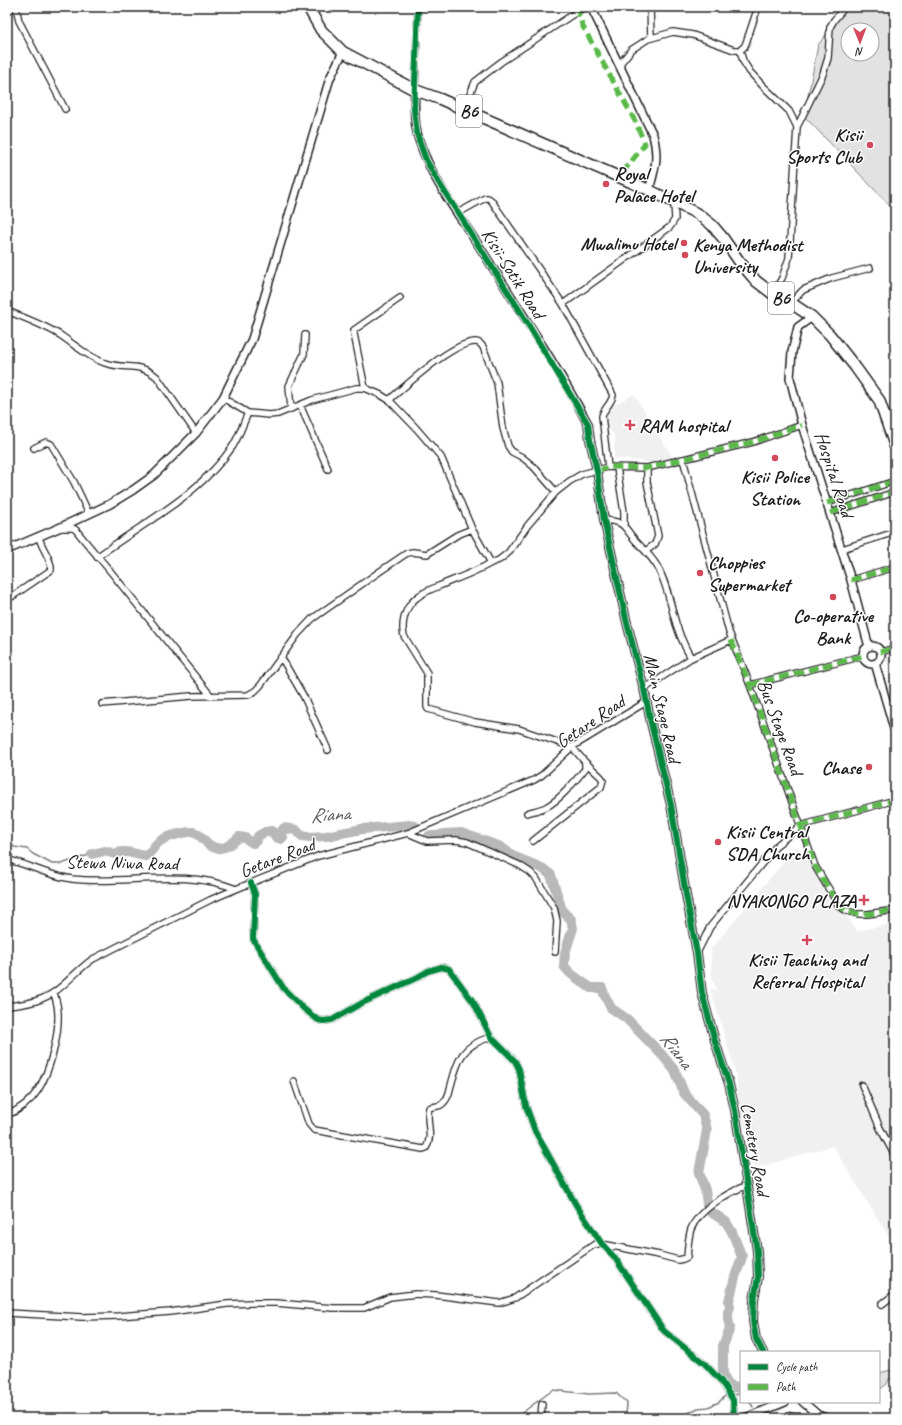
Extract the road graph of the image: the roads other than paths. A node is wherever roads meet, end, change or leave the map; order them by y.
1 (16, 7) edge
2 (308, 7) edge
3 (418, 7) edge
4 (584, 7) edge
5 (591, 7) edge
6 (650, 7) edge
7 (758, 7) edge
8 (845, 7) edge
9 (651, 38) junction
10 (740, 50) junction
11 (343, 52) junction
12 (619, 65) junction
13 (415, 90) junction
14 (65, 109) dead end
15 (464, 109) junction
16 (797, 127) junction
17 (649, 190) junction
18 (674, 203) junction
19 (458, 212) junction
20 (870, 268) dead end
21 (773, 294) junction
22 (400, 298) dead end
23 (791, 303) junction
24 (563, 304) junction
25 (7, 311) edge
26 (812, 317) junction
27 (305, 335) dead end
28 (365, 388) junction
29 (223, 398) junction
30 (389, 400) junction
31 (300, 405) junction
32 (291, 409) junction
33 (248, 413) junction
34 (802, 425) junction
35 (892, 429) edge
36 (196, 433) junction
37 (895, 446) edge
38 (34, 448) dead end
39 (683, 459) junction
40 (608, 467) junction
41 (617, 468) junction
42 (647, 468) junction
43 (328, 469) dead end
44 (597, 471) junction
45 (895, 481) edge
46 (556, 492) junction
47 (895, 492) edge
48 (826, 503) junction
49 (830, 513) junction
50 (89, 514) junction
51 (604, 520) junction
52 (624, 524) junction
53 (61, 528) junction
54 (472, 529) junction
55 (895, 532) edge
56 (39, 537) junction
57 (842, 549) junction
58 (7, 550) edge
59 (646, 551) junction
60 (97, 557) junction
61 (491, 563) junction
62 (895, 567) edge
63 (851, 580) junction
64 (7, 600) edge
65 (731, 640) junction
66 (869, 647) junction
67 (895, 648) edge
68 (880, 652) junction
69 (863, 656) junction
70 (282, 657) junction
71 (691, 658) junction
72 (875, 663) junction
73 (750, 685) junction
74 (644, 689) junction
75 (211, 696) junction
76 (646, 702) junction
77 (102, 704) dead end
78 (895, 732) edge
79 (572, 747) junction
80 (328, 750) dead end
81 (585, 762) junction
82 (895, 800) edge
83 (527, 813) dead end
84 (800, 826) junction
85 (408, 833) junction
86 (533, 841) dead end
87 (7, 860) edge
88 (251, 883) junction
89 (236, 889) junction
90 (895, 910) edge
91 (555, 952) dead end
92 (697, 953) junction
93 (54, 993) junction
94 (7, 1006) edge
95 (491, 1037) junction
96 (294, 1081) dead end
97 (862, 1085) dead end
98 (7, 1115) edge
99 (895, 1156) edge
100 (747, 1185) junction
101 (602, 1244) junction
102 (895, 1294) edge
103 (882, 1304) dead end
104 (7, 1313) edge
105 (762, 1351) edge
106 (782, 1403) edge
107 (804, 1403) edge
108 (542, 1404) dead end
109 (541, 1418) edge
110 (734, 1418) edge
111 (745, 1418) edge
112 (826, 1418) edge

1 - 14 street
2 - 11 highway, B6
3 - 13 street
4 - 15 street
5 - 12 street
6 - 9 street
7 - 10 street
8 - 16 street
9 - 10 street
9 - 12 street
10 - 16 street
11 - 13 highway, B6
11 - 29 street
12 - 17 street
13 - 15 highway, B6
13 - 19 street, Kisii-Sotik Road
15 - 17 highway, B6
16 - 21 street
17 - 18 highway, B6
18 - 21 highway, B6
18 - 24 street
19 - 24 street
19 - 44 street, Kisii-Sotik Road
20 - 23 street
21 - 23 highway, B6
22 - 28 street
23 - 26 highway, B6
24 - 40 street
25 - 36 street
26 - 34 street, Hospital Road
26 - 35 highway, B6
27 - 32 street
28 - 30 street
28 - 31 street
29 - 33 street
29 - 36 street
30 - 46 street
30 - 54 street
31 - 32 street
31 - 43 street
32 - 33 street
33 - 60 street
34 - 39 street
34 - 48 street, Hospital Road
35 - 37 highway, B6
36 - 50 street
38 - 50 street
39 - 42 street
39 - 65 street, Bus Stage Road
40 - 41 street
40 - 44 street
41 - 42 street
41 - 52 street
42 - 59 street
44 - 46 street
44 - 51 street, Main Stage Road
45 - 48 street
46 - 61 street
47 - 49 street
48 - 49 street, Hospital Road
49 - 57 street, Hospital Road
50 - 53 street
51 - 52 street
51 - 74 street, Main Stage Road
52 - 59 street
53 - 56 street
53 - 60 street
54 - 61 street
54 - 70 street
55 - 57 street
56 - 58 street
56 - 64 street
57 - 63 street, Hospital Road
59 - 71 street
60 - 75 street
61 - 79 street
62 - 63 street
63 - 66 street, Hospital Road
65 - 71 street
65 - 73 street, Bus Stage Road
66 - 68 street
66 - 69 street
67 - 68 street
68 - 72 street
69 - 72 street
69 - 73 street
70 - 75 street
70 - 80 street
71 - 74 street
72 - 78 street
73 - 84 street, Bus Stage Road
74 - 76 street, Main Stage Road
75 - 77 street
76 - 79 street, Getare Road
76 - 92 street, Main Stage Road
79 - 81 street
79 - 85 street, Getare Road
81 - 83 street
81 - 86 street
82 - 84 street
84 - 90 street, Bus Stage Road
84 - 92 street
85 - 88 street, Getare Road
85 - 91 street
87 - 89 street, Stewa Niwa Road
88 - 89 street, Getare Road
88 - 95 street
89 - 93 street, Getare Road
92 - 100 street, Cemetery Road
93 - 94 street, Getare Road
93 - 98 street
95 - 96 street
95 - 101 street
97 - 99 street
100 - 101 street
100 - 105 street, Cemetery Road
101 - 104 street
101 - 110 street
102 - 103 street
106 - 111 street
107 - 112 street
108 - 109 street

